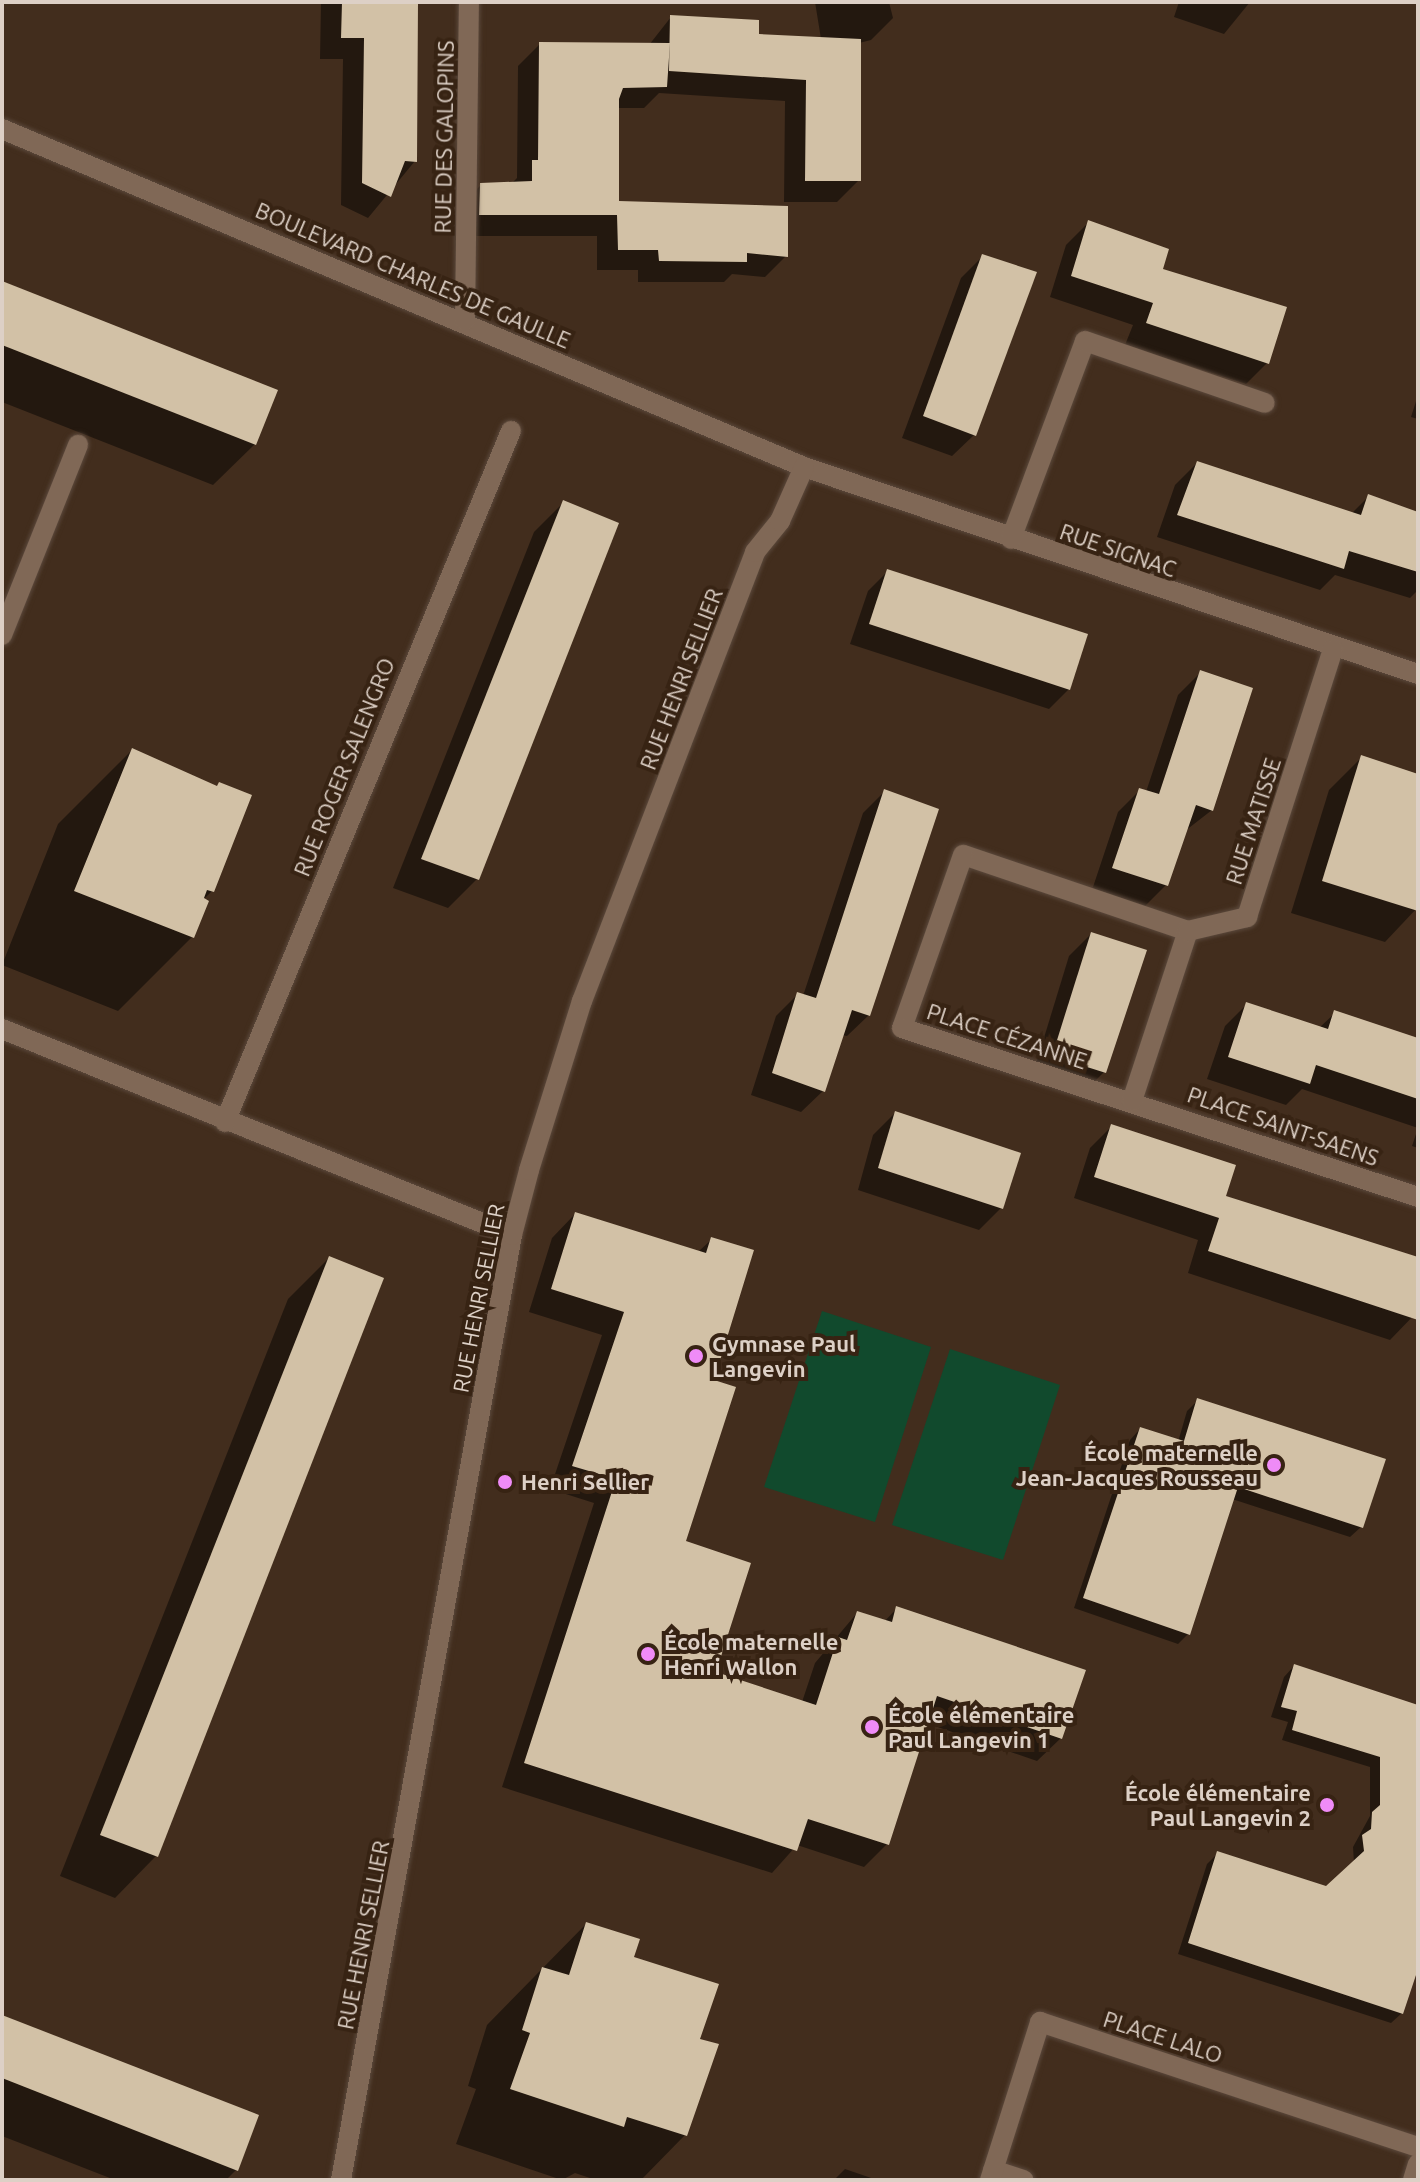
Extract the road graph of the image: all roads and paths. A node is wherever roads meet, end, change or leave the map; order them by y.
1 (469, 2) edge
2 (2, 129) edge
3 (465, 321) junction
4 (1265, 403) dead end
5 (511, 431) dead end
6 (78, 445) dead end
7 (804, 467) junction
8 (1011, 539) junction
9 (2, 635) edge
10 (1333, 649) junction
11 (1418, 674) edge
12 (1188, 931) junction
13 (2, 1029) edge
14 (1132, 1101) junction
15 (225, 1122) junction
16 (1418, 1197) edge
17 (512, 1235) junction
18 (1418, 2147) edge
19 (1418, 2164) edge
20 (992, 2175) edge
21 (341, 2180) edge
22 (1023, 2180) edge
23 (1413, 2180) edge

1 - 3 street, RUE DES GALOPINS
2 - 3 street, BOULEVARD CHARLES DE GAULLE
3 - 7 street, BOULEVARD CHARLES DE GAULLE
4 - 8 street
5 - 15 street, RUE ROGER SALENGRO
6 - 9 street
7 - 8 street, RUE SIGNAC
7 - 17 street, RUE HENRI SELLIER
8 - 10 street, RUE SIGNAC
10 - 11 street, RUE SIGNAC
10 - 12 street, RUE MATISSE
12 - 14 street
12 - 14 street, PLACE CÉZANNE
13 - 15 street
14 - 16 street, PLACE SAINT-SAENS
15 - 17 street
17 - 21 street, RUE HENRI SELLIER
18 - 20 street, PLACE LALO
19 - 23 street
20 - 22 street, PLACE LALO

